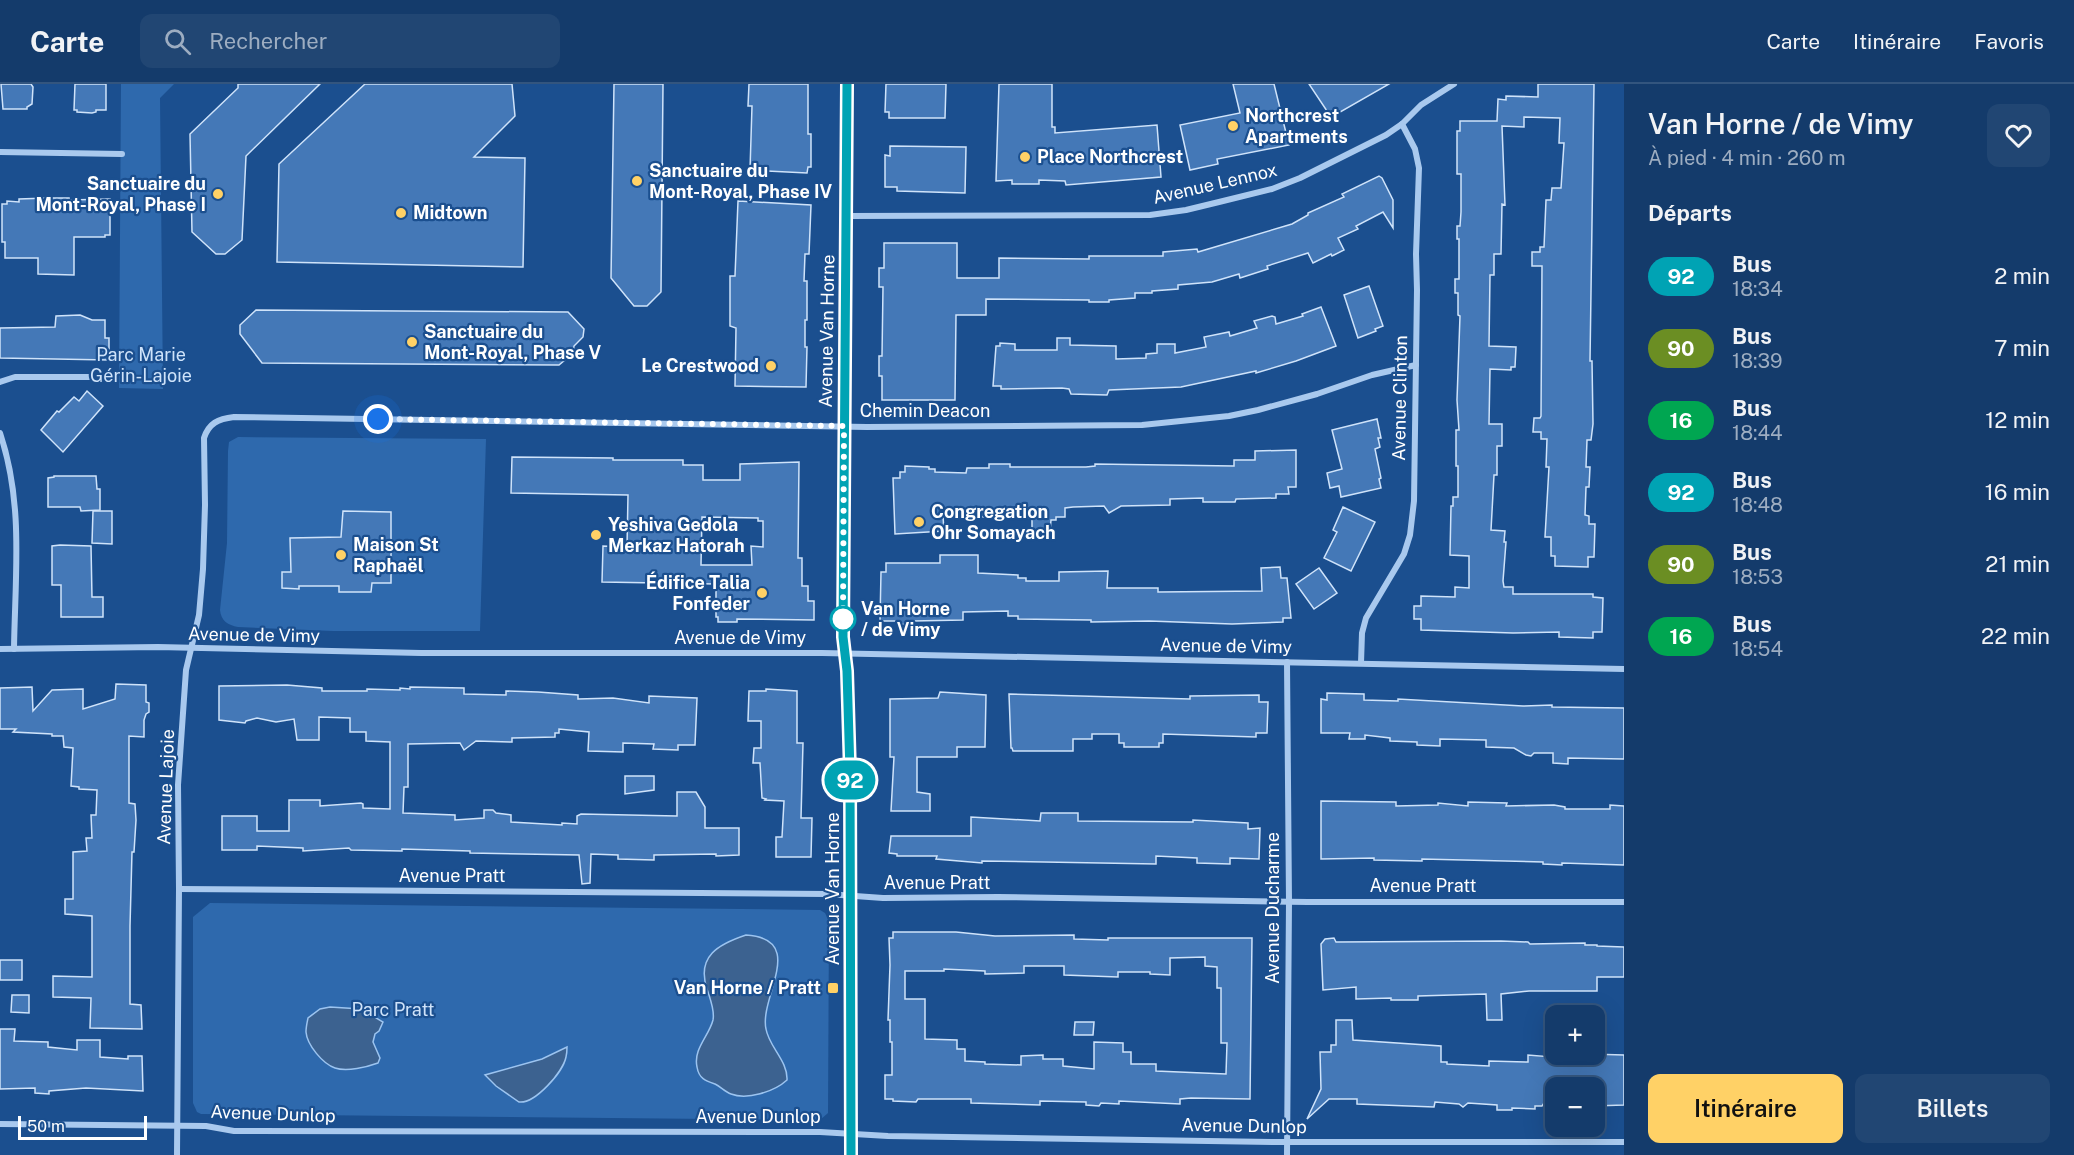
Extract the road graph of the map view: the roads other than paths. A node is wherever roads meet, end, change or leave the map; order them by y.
1 (847, 84) edge
2 (1454, 84) edge
3 (1402, 124) junction
4 (0, 152) edge
5 (122, 154) dead end
6 (847, 216) junction
7 (1416, 365) junction
8 (106, 376) dead end
9 (0, 382) edge
10 (212, 423) joint
11 (844, 426) junction
12 (0, 433) edge
13 (192, 648) junction
14 (0, 649) edge
15 (14, 649) junction
16 (845, 655) junction
17 (1287, 662) junction
18 (1361, 663) junction
19 (1624, 669) edge
20 (179, 889) junction
21 (852, 896) junction
22 (1289, 902) junction
23 (1624, 902) edge
24 (0, 1124) edge
25 (177, 1126) junction
26 (851, 1134) junction
27 (1287, 1142) junction
28 (1624, 1142) edge
29 (177, 1155) edge
30 (851, 1155) edge
31 (1287, 1155) edge

1 - 6 main road, Avenue Van Horne
2 - 3 street, Avenue Lennox
3 - 6 street, Avenue Lennox
3 - 7 street, Avenue Clinton
4 - 5 street
6 - 11 main road, Avenue Van Horne
7 - 11 street, Chemin Deacon
7 - 18 street, Avenue Clinton
8 - 9 street
10 - 11 street, Chemin Deacon
10 - 13 street, Avenue Lajoie
11 - 16 main road, Avenue Van Horne
12 - 15 street
13 - 15 street, Avenue de Vimy
13 - 16 street, Avenue de Vimy
13 - 20 street, Avenue Lajoie
14 - 15 street, Avenue de Vimy
16 - 17 street, Avenue de Vimy
16 - 21 main road, Avenue Van Horne
17 - 18 street, Avenue de Vimy
17 - 22 street, Avenue Ducharme
18 - 19 street, Avenue de Vimy
20 - 21 street, Avenue Pratt
20 - 25 street, Avenue Lajoie
21 - 22 street, Avenue Pratt
21 - 26 main road, Avenue Van Horne
22 - 23 street, Avenue Pratt
22 - 27 street, Avenue Ducharme
24 - 25 street, Avenue Dunlop
25 - 26 street, Avenue Dunlop
25 - 29 street, Avenue Lajoie
26 - 27 street, Avenue Dunlop
26 - 30 main road, Avenue Van Horne
27 - 28 street, Avenue Dunlop
27 - 31 street, Avenue Ducharme

